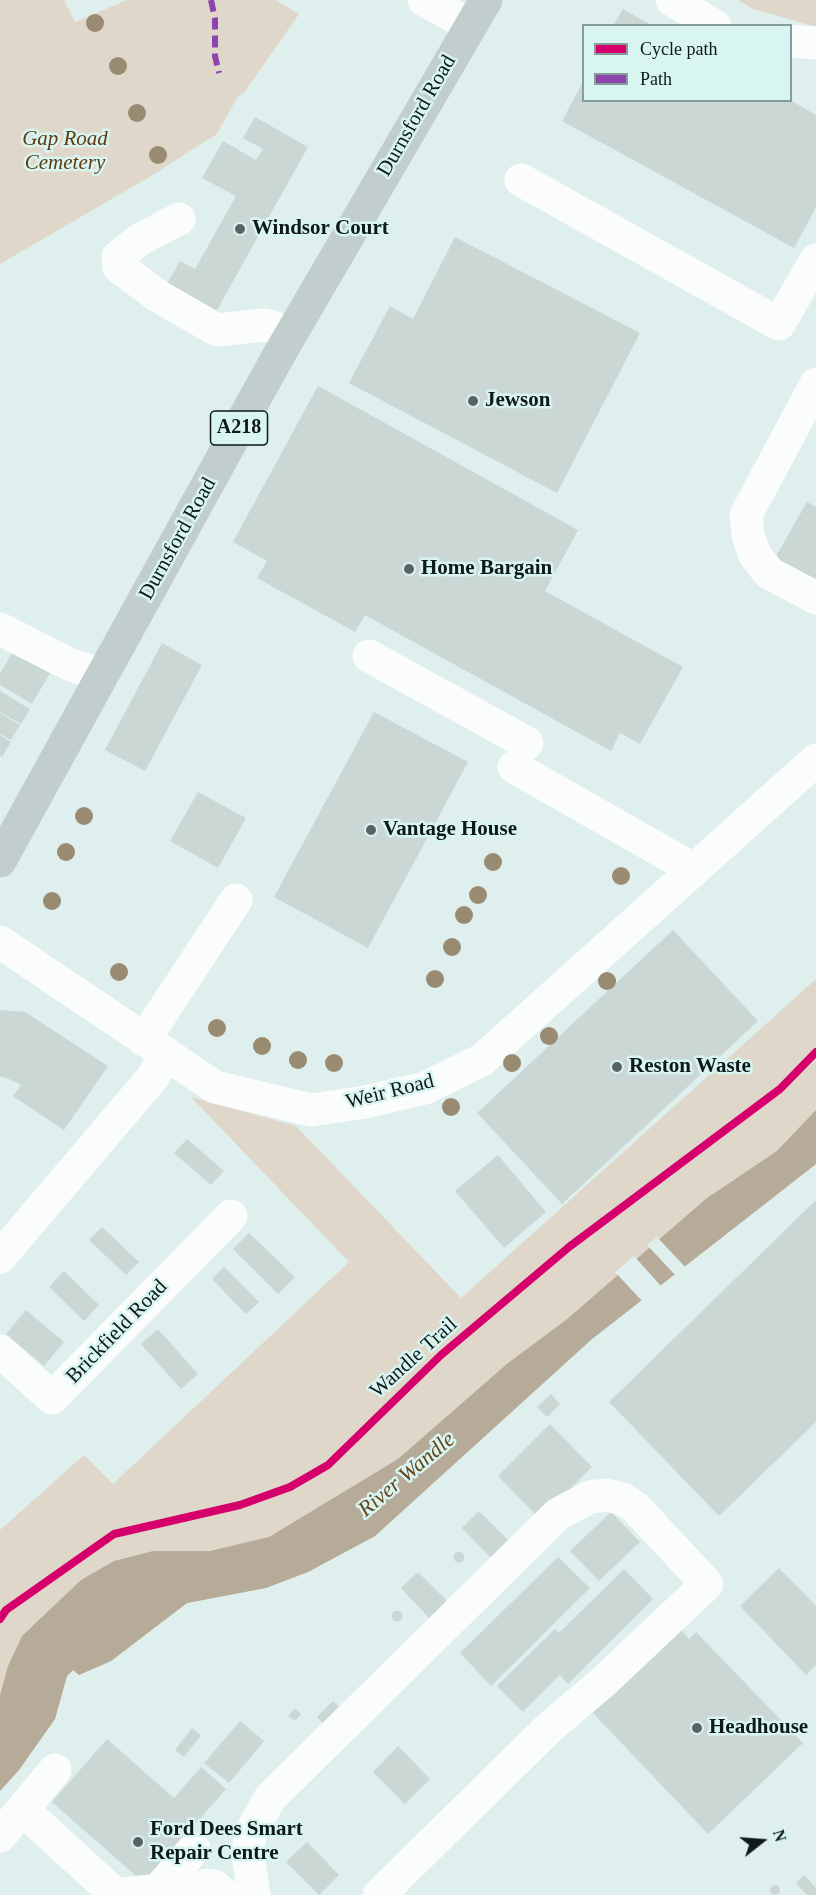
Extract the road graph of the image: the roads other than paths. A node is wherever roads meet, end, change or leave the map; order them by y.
1 (424, 0) edge
2 (672, 0) edge
3 (478, 13) edge
4 (712, 24) edge
5 (792, 42) edge
6 (816, 43) edge
7 (521, 180) dead end
8 (179, 219) dead end
9 (816, 260) edge
10 (292, 333) junction
11 (816, 384) edge
12 (816, 598) edge
13 (0, 629) edge
14 (369, 656) dead end
15 (103, 675) junction
16 (816, 760) edge
17 (0, 861) edge
18 (693, 870) junction
19 (236, 900) dead end
20 (0, 942) edge
21 (155, 1048) junction
22 (231, 1216) dead end
23 (0, 1257) edge
24 (0, 1351) edge
25 (55, 1770) dead end
26 (23, 1810) junction
27 (0, 1836) edge
28 (194, 1849) dead end
29 (223, 1894) edge
30 (116, 1895) edge
31 (189, 1895) edge
32 (254, 1895) edge
33 (379, 1895) edge

1 - 3 street
2 - 4 street
3 - 10 main road, Durnsford Road / A218
5 - 6 street
7 - 9 street
8 - 10 street
10 - 15 main road, Durnsford Road / A218
11 - 12 street
13 - 15 street
14 - 18 street
15 - 17 main road, Durnsford Road / A218
16 - 18 street, Weir Road
18 - 21 street, Weir Road
19 - 21 street
20 - 21 street, Weir Road
21 - 23 street
22 - 24 street, Brickfield Road
25 - 26 street
26 - 27 street
26 - 30 street
28 - 30 street
29 - 31 street
32 - 33 street

